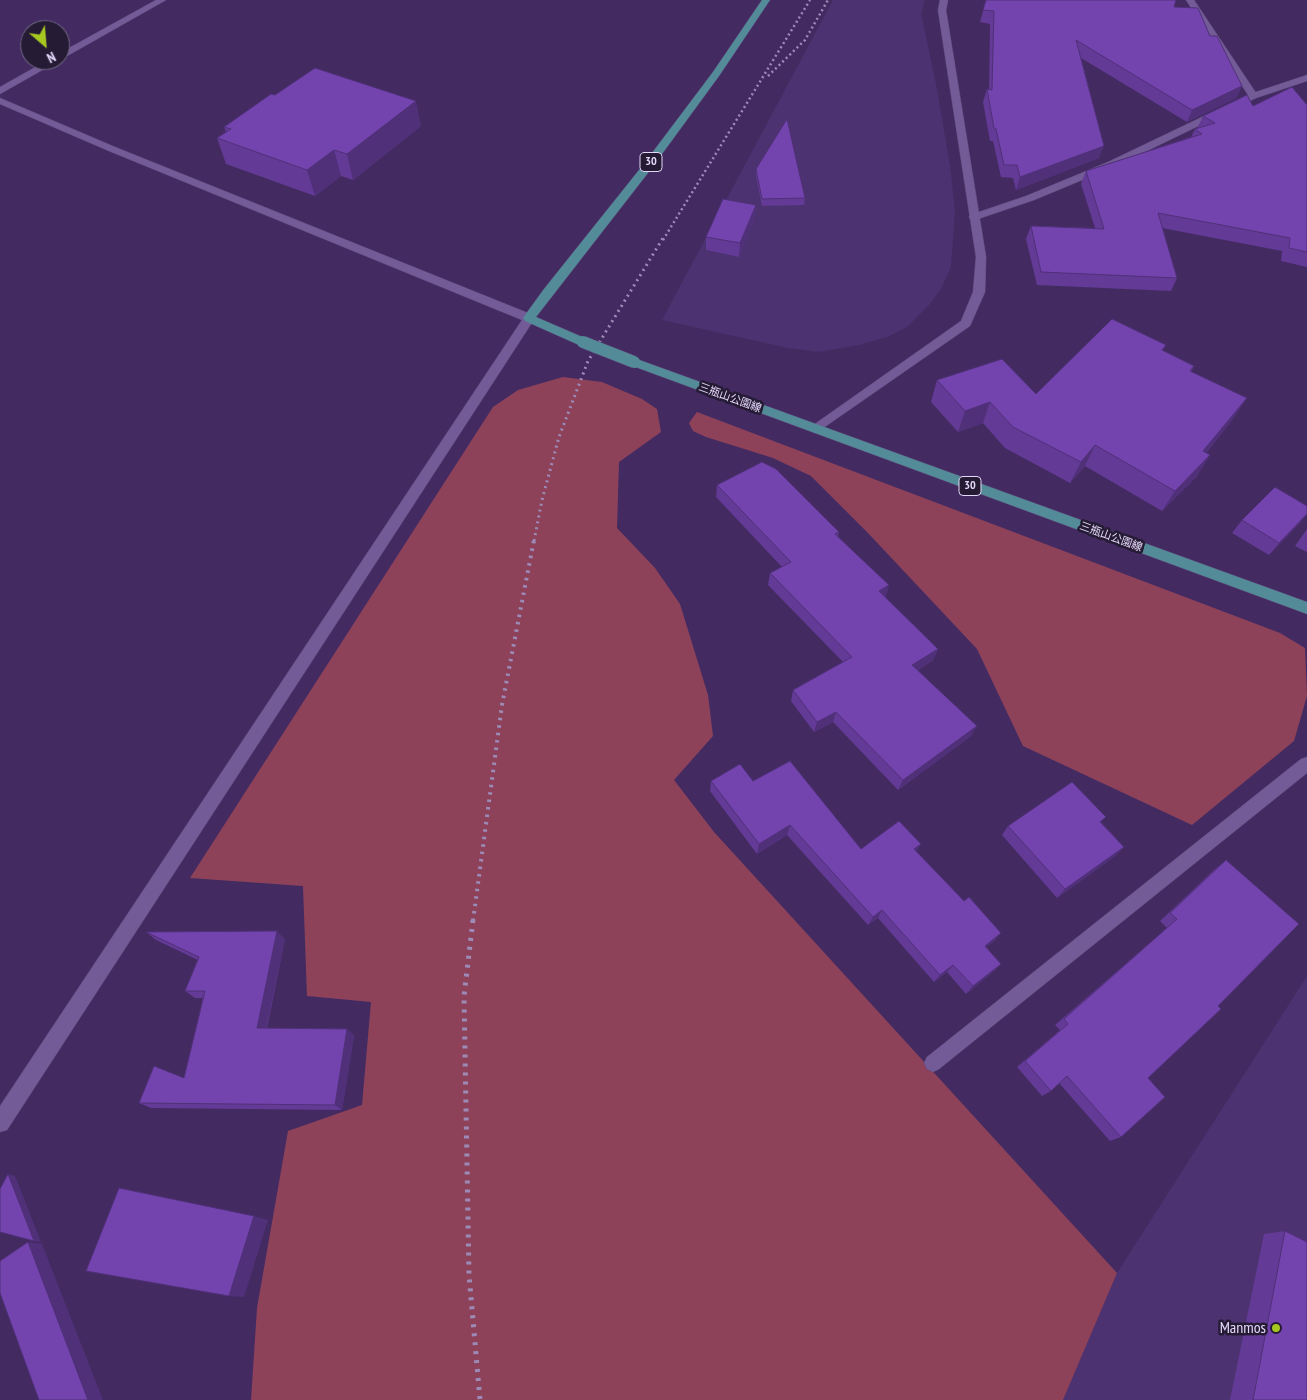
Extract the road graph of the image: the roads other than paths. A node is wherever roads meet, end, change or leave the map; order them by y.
1 (162, 0) edge
2 (766, 0) edge
3 (944, 0) edge
4 (1190, 0) edge
5 (70, 51) edge
6 (37, 70) edge
7 (1307, 78) edge
8 (0, 91) edge
9 (1253, 96) junction
10 (0, 101) edge
11 (974, 217) junction
12 (529, 318) junction
13 (816, 429) junction
14 (1307, 608) edge
15 (1307, 764) edge
16 (933, 1064) dead end
17 (0, 1123) edge

1 - 5 street
2 - 12 main road, 30
3 - 11 street
4 - 9 street
6 - 8 street
7 - 9 street
9 - 11 street
10 - 12 street
11 - 13 street
12 - 13 main road, 三瓶山公園線 / 30, bridge
12 - 17 street
13 - 14 main road, 三瓶山公園線 / 30
15 - 16 street

